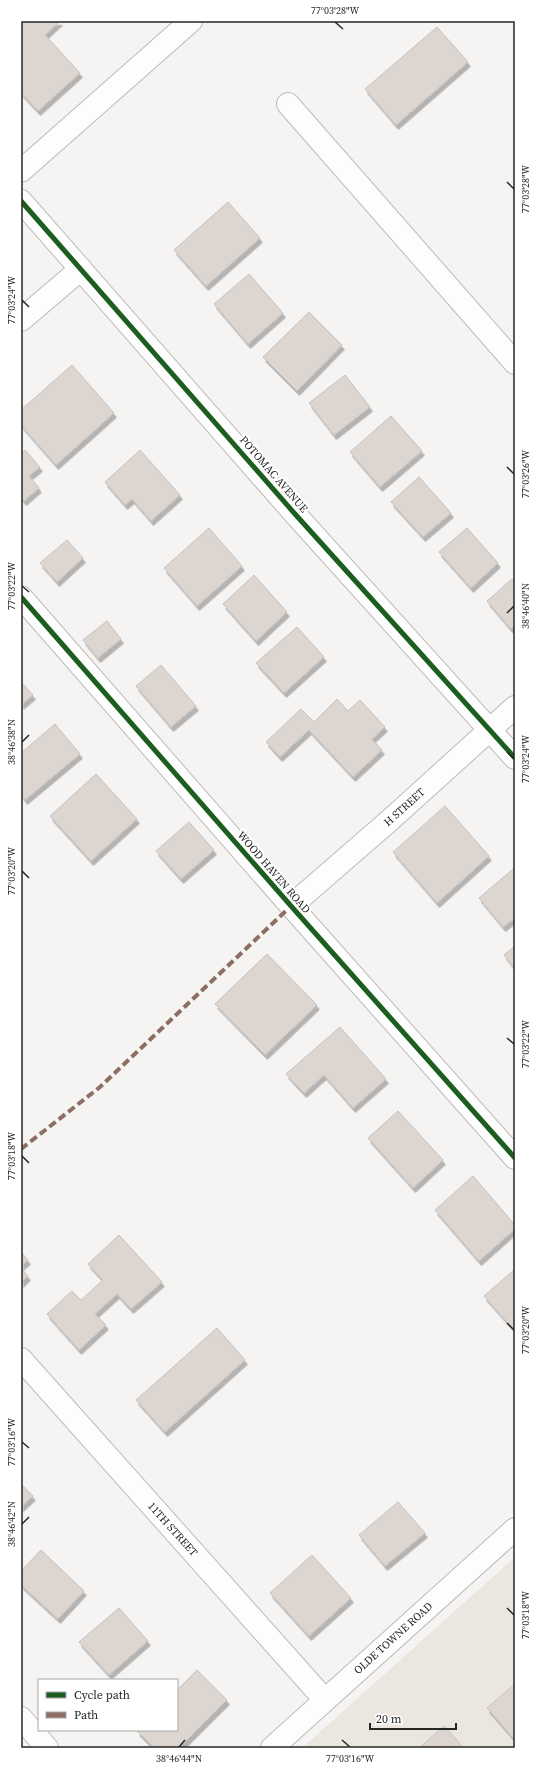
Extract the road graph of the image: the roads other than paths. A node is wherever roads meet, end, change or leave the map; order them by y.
1 (191, 21) edge
2 (288, 104) dead end
3 (21, 171) edge
4 (21, 201) edge
5 (81, 268) junction
6 (21, 320) edge
7 (515, 363) edge
8 (21, 597) edge
9 (515, 706) edge
10 (489, 729) junction
11 (515, 758) edge
12 (291, 906) junction
13 (515, 1158) edge
14 (21, 1359) edge
15 (515, 1529) edge
16 (325, 1700) junction
17 (21, 1718) edge
18 (47, 1748) edge
19 (272, 1748) edge

1 - 3 street
2 - 7 street
4 - 5 street, POTOMAC AVENUE
5 - 6 street
5 - 10 street, POTOMAC AVENUE
8 - 12 street, WOOD HAVEN ROAD
9 - 10 street, H STREET
10 - 11 street, POTOMAC AVENUE
10 - 12 street, H STREET
12 - 13 street, WOOD HAVEN ROAD
14 - 16 street, 11TH STREET
15 - 16 street, OLDE TOWNE ROAD
16 - 19 street, OLDE TOWNE ROAD
17 - 18 street

